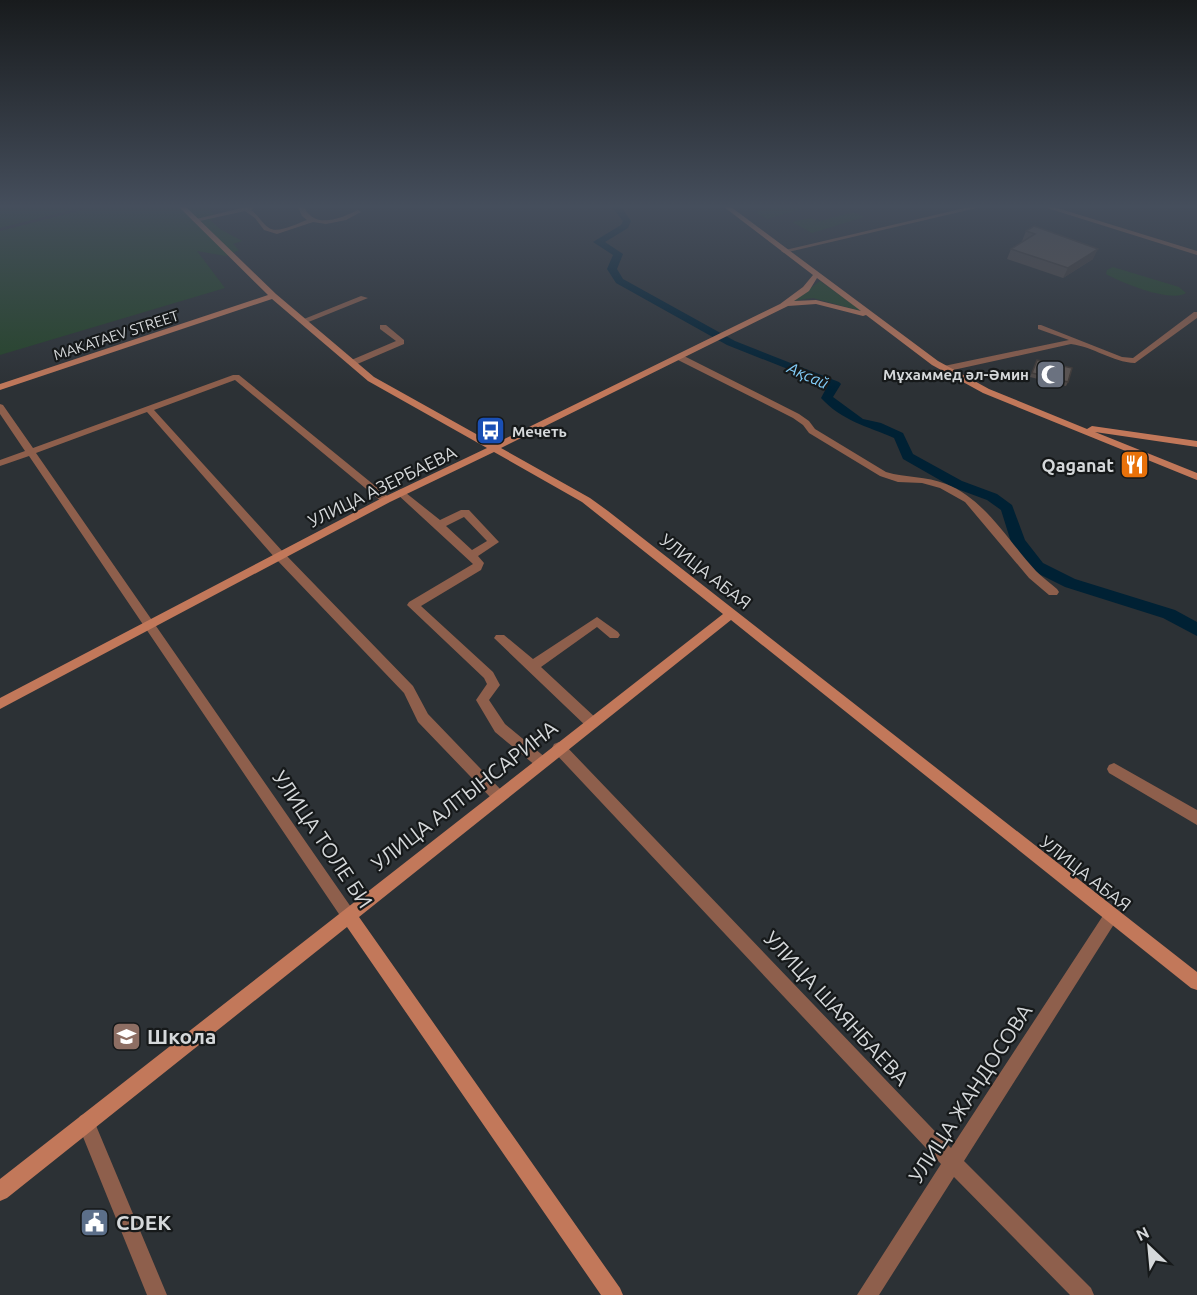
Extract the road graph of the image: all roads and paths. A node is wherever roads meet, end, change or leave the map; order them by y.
1 (244, 267) edge
2 (806, 267) edge
3 (816, 275) junction
4 (273, 296) junction
5 (364, 298) dead end
6 (783, 306) junction
7 (1197, 314) edge
8 (303, 321) junction
9 (879, 321) junction
10 (383, 327) dead end
11 (1041, 327) dead end
12 (1082, 343) junction
13 (681, 358) junction
14 (352, 363) junction
15 (944, 369) junction
16 (0, 387) edge
17 (0, 406) edge
18 (149, 409) junction
19 (1073, 426) junction
20 (1197, 444) edge
21 (496, 449) junction
22 (31, 452) junction
23 (0, 463) edge
24 (1197, 477) edge
25 (401, 492) junction
26 (386, 500) junction
27 (440, 525) junction
28 (472, 555) junction
29 (280, 556) junction
30 (1053, 592) dead end
31 (731, 614) junction
32 (149, 624) junction
33 (614, 635) dead end
34 (500, 638) dead end
35 (533, 666) junction
36 (0, 704) edge
37 (592, 723) junction
38 (559, 748) junction
39 (541, 762) junction
40 (1114, 768) dead end
41 (498, 796) junction
42 (1197, 818) edge
43 (348, 915) junction
44 (1111, 916) junction
45 (1197, 982) edge
46 (86, 1122) junction
47 (952, 1162) junction
48 (0, 1191) edge
49 (156, 1295) edge
50 (613, 1295) edge
51 (867, 1295) edge
52 (1084, 1295) edge

1 - 4 street, УЛИЦА АБАЯ
2 - 3 street
3 - 6 street, УЛИЦА АЗЕРБАЕВА
3 - 9 street
4 - 8 street, УЛИЦА АБАЯ
4 - 16 street, MAKATAEV STREET
5 - 8 street
6 - 9 street, УЛИЦА АЗЕРБАЕВА
6 - 13 street, УЛИЦА АЗЕРБАЕВА
7 - 12 street
8 - 14 street, УЛИЦА АБАЯ
9 - 15 street
10 - 14 street
11 - 12 street
12 - 15 street
13 - 21 street, УЛИЦА АЗЕРБАЕВА
13 - 30 street
14 - 21 street, УЛИЦА АБАЯ
15 - 19 street
17 - 22 street, УЛИЦА ТОЛЕ БИ
18 - 22 street
18 - 26 street
18 - 29 street
19 - 20 street
19 - 24 street
21 - 25 street, УЛИЦА АЗЕРБАЕВА
21 - 31 street, УЛИЦА АБАЯ
22 - 23 street
22 - 32 street, УЛИЦА ТОЛЕ БИ
25 - 26 street, УЛИЦА АЗЕРБАЕВА
25 - 27 street
26 - 29 street, УЛИЦА АЗЕРБАЕВА
27 - 28 street
27 - 28 street
28 - 39 street
29 - 32 street, УЛИЦА АЗЕРБАЕВА
29 - 41 street
31 - 37 street, УЛИЦА АЛТЫНСАРИНА
31 - 44 street, УЛИЦА АБАЯ
32 - 36 street, УЛИЦА АЗЕРБАЕВА
32 - 43 street, УЛИЦА ТОЛЕ БИ
33 - 35 street
34 - 35 street
35 - 37 street
37 - 38 street, УЛИЦА АЛТЫНСАРИНА
38 - 39 street, УЛИЦА АЛТЫНСАРИНА
38 - 47 street, УЛИЦА ШАЯНБАЕВА
39 - 41 street, УЛИЦА АЛТЫНСАРИНА
40 - 42 street
41 - 43 street, УЛИЦА АЛТЫНСАРИНА
43 - 46 street, УЛИЦА АЛТЫНСАРИНА
43 - 50 street, УЛИЦА ТОЛЕ БИ
44 - 45 street, УЛИЦА АБАЯ
44 - 47 street, УЛИЦА ЖАНДОСОВА
46 - 48 street, УЛИЦА АЛТЫНСАРИНА
46 - 49 street
47 - 51 street, УЛИЦА ЖАНДОСОВА
47 - 52 street, УЛИЦА ШАЯНБАЕВА

